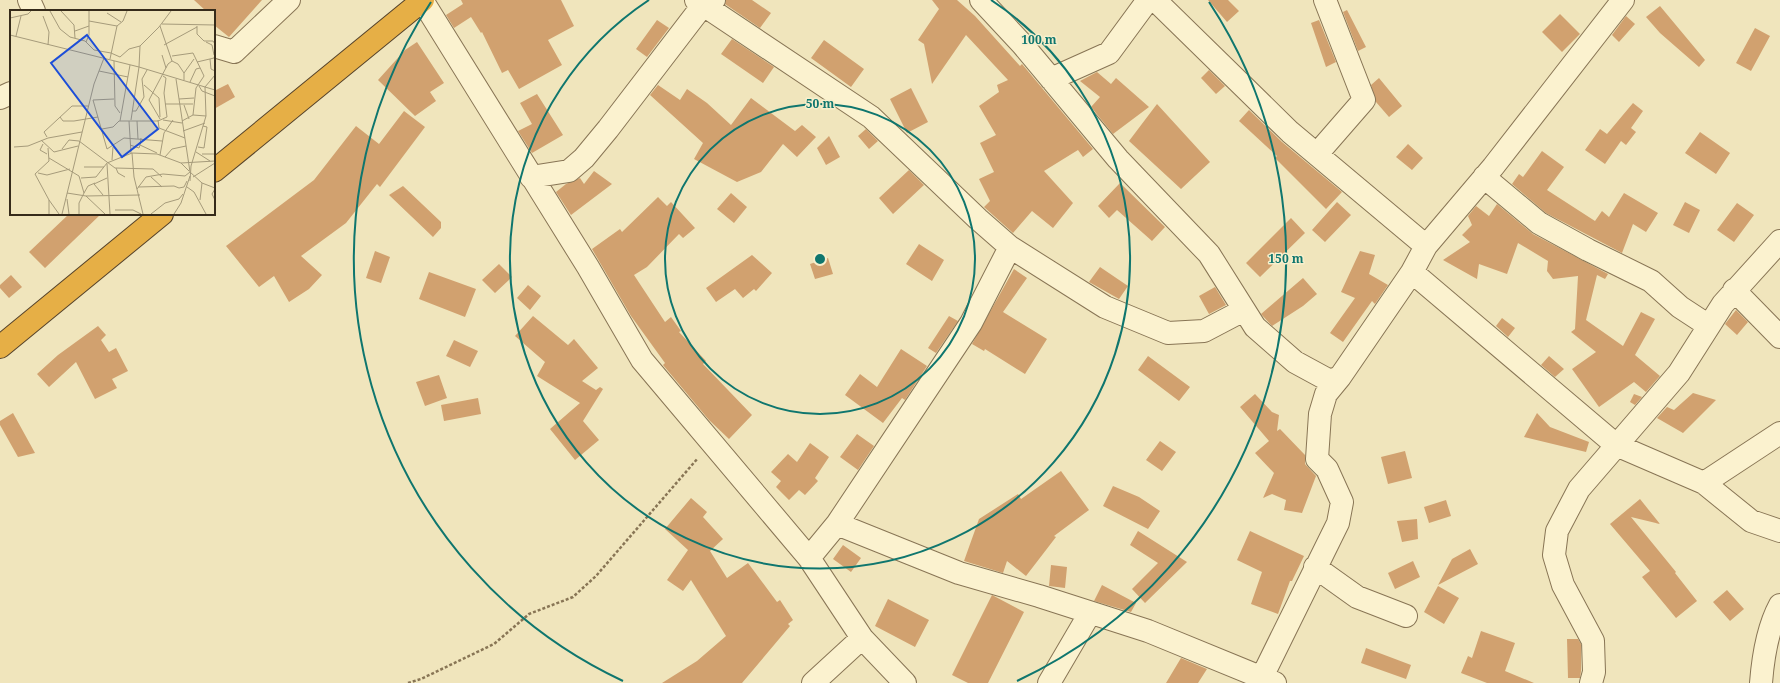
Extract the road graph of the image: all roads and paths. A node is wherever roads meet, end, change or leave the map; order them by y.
1 (28, 0) edge
2 (289, 0) edge
3 (422, 0) edge
4 (981, 0) edge
5 (1148, 0) edge
6 (1155, 0) edge
7 (1325, 0) edge
8 (1623, 0) edge
9 (704, 2) edge
10 (33, 10) edge
11 (215, 46) edge
12 (1051, 80) junction
13 (10, 93) edge
14 (0, 98) edge
15 (1318, 154) junction
16 (215, 170) edge
17 (531, 177) junction
18 (1484, 177) junction
19 (161, 215) edge
20 (1780, 241) edge
21 (1426, 246) junction
22 (1010, 247) junction
23 (1412, 272) junction
24 (1734, 290) junction
25 (1244, 310) junction
26 (1709, 326) junction
27 (1780, 337) edge
28 (0, 347) edge
29 (1340, 377) junction
30 (1780, 433) edge
31 (712, 442) junction
32 (1616, 445) junction
33 (1704, 483) junction
34 (837, 524) junction
35 (1780, 531) edge
36 (809, 558) junction
37 (1315, 567) junction
38 (1780, 605) edge
39 (1090, 613) junction
40 (1406, 616) dead end
41 (862, 638) junction
42 (1268, 680) edge
43 (408, 683) edge
44 (812, 683) edge
45 (905, 683) edge
46 (1049, 683) edge
47 (1591, 683) edge
48 (1761, 683) edge

1 - 10 street
2 - 11 street
3 - 16 highway
3 - 17 street
4 - 12 street
5 - 12 street
6 - 15 street
7 - 15 street
8 - 18 street
9 - 17 street
9 - 22 street
12 - 25 street
13 - 14 street
15 - 21 street
17 - 31 street
18 - 21 street
18 - 26 street
19 - 28 highway
20 - 24 street
21 - 23 street
22 - 25 street
22 - 34 street
23 - 29 street
23 - 32 street
24 - 26 street
24 - 27 street
25 - 29 street
26 - 32 street
29 - 37 street
30 - 33 street
31 - 36 street
31 - 43 path
32 - 33 street
32 - 47 street
33 - 35 street
34 - 36 street
34 - 39 street
36 - 41 street
37 - 40 street
37 - 42 street
38 - 48 street
39 - 42 street
39 - 46 street
41 - 44 street
41 - 45 street

